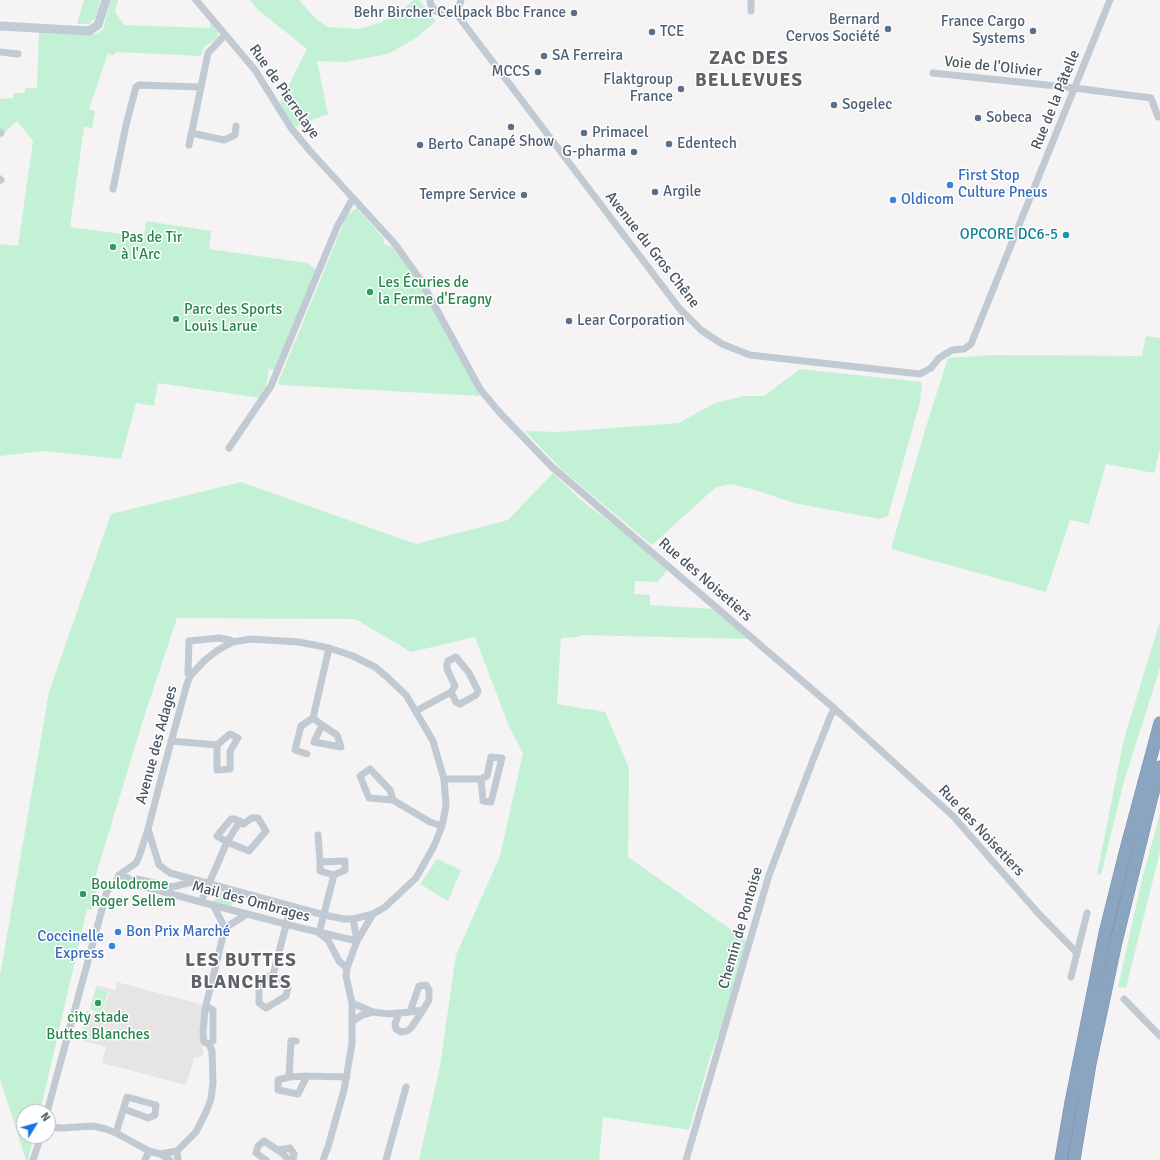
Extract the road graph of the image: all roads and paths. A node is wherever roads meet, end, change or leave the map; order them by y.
1 (106, 0) edge
2 (196, 0) edge
3 (430, 0) edge
4 (461, 0) edge
5 (752, 0) edge
6 (1110, 0) edge
7 (751, 11) dead end
8 (455, 12) junction
9 (0, 26) edge
10 (225, 35) junction
11 (0, 52) edge
12 (18, 54) dead end
13 (932, 73) dead end
14 (201, 87) junction
15 (1074, 88) junction
16 (1158, 117) dead end
17 (236, 126) dead end
18 (192, 134) junction
19 (189, 145) dead end
20 (113, 189) dead end
21 (353, 198) junction
22 (971, 344) joint
23 (229, 448) dead end
24 (233, 642) junction
25 (329, 648) junction
26 (190, 676) junction
27 (451, 692) junction
28 (835, 709) junction
29 (416, 711) junction
30 (313, 718) junction
31 (1160, 723) edge
32 (322, 725) dead end
33 (171, 741) junction
34 (217, 745) junction
35 (307, 754) dead end
36 (1160, 766) edge
37 (444, 779) junction
38 (481, 779) junction
39 (393, 800) junction
40 (240, 821) junction
41 (442, 826) junction
42 (148, 829) junction
43 (318, 835) dead end
44 (227, 842) junction
45 (320, 862) junction
46 (334, 875) junction
47 (119, 876) junction
48 (130, 880) junction
49 (196, 881) junction
50 (209, 884) junction
51 (201, 902) junction
52 (213, 905) junction
53 (291, 906) junction
54 (247, 914) junction
55 (373, 914) junction
56 (1087, 914) dead end
57 (324, 915) junction
58 (353, 919) junction
59 (286, 925) junction
60 (225, 928) junction
61 (319, 933) junction
62 (356, 941) junction
63 (1077, 953) junction
64 (348, 968) junction
65 (273, 975) junction
66 (1071, 977) dead end
67 (1124, 999) dead end
68 (352, 1003) junction
69 (423, 1010) junction
70 (373, 1012) junction
71 (410, 1012) junction
72 (399, 1013) junction
73 (353, 1021) junction
74 (1160, 1036) edge
75 (296, 1041) dead end
76 (307, 1076) junction
77 (289, 1077) junction
78 (347, 1077) junction
79 (406, 1087) dead end
80 (49, 1104) edge
81 (124, 1109) dead end
82 (56, 1128) edge
83 (116, 1132) junction
84 (38, 1144) edge
85 (278, 1150) junction
86 (149, 1151) junction
87 (177, 1151) junction
88 (160, 1154) junction
89 (33, 1160) edge
90 (145, 1160) edge
91 (170, 1160) edge
92 (178, 1160) edge
93 (266, 1160) edge
94 (289, 1160) edge
95 (293, 1160) edge
96 (323, 1160) edge
97 (386, 1160) edge
98 (686, 1160) edge
99 (1060, 1160) edge
100 (1074, 1160) edge

1 - 9 street
2 - 10 street, Rue de Pierrelaye
3 - 8 street
4 - 8 street
5 - 7 street
6 - 15 street, Rue de la Pâtelle
8 - 22 street, Avenue du Gros Chêne
10 - 14 street
10 - 21 street, Rue de Pierrelaye
11 - 12 street
13 - 15 street, Voie de l'Olivier
14 - 18 street
14 - 20 street
15 - 16 street, Voie de l'Olivier
15 - 22 street, Rue de la Pâtelle
17 - 18 street
18 - 19 street
21 - 23 street
21 - 28 street, Rue des Noisetiers
24 - 25 street, Avenue des Adages
24 - 26 street, Avenue des Adages
24 - 26 street
25 - 29 street, Avenue des Adages
25 - 30 street
26 - 33 street, Avenue des Adages
27 - 27 street
27 - 29 street
28 - 63 street, Rue des Noisetiers
28 - 98 street, Chemin de Pontoise
29 - 37 street, Avenue des Adages
30 - 32 street
30 - 35 street
31 - 99 highway
33 - 34 street
33 - 42 street, Avenue des Adages
34 - 34 street
36 - 100 highway
37 - 38 street
37 - 41 street, Avenue des Adages
38 - 38 street
39 - 39 street
39 - 41 street
40 - 44 street
40 - 44 street
40 - 44 street
41 - 55 street, Avenue des Adages
42 - 47 street, Avenue des Adages
42 - 49 street, Mail des Ombrages
43 - 45 street
44 - 50 street
45 - 46 street
45 - 46 street
46 - 57 street
47 - 48 street, Mail des Ombrages
47 - 80 street, Avenue des Adages
48 - 49 street
48 - 51 street, Mail des Ombrages
49 - 50 street, Mail des Ombrages
50 - 51 street
50 - 53 street, Mail des Ombrages
51 - 52 street, Mail des Ombrages
52 - 54 street, Mail des Ombrages
52 - 60 street
53 - 57 street, Mail des Ombrages
53 - 59 street
54 - 59 street, Mail des Ombrages
54 - 60 street
55 - 58 street, Mail des Ombrages
55 - 62 street
56 - 63 street
57 - 58 street, Mail des Ombrages
57 - 61 street
58 - 62 street
59 - 61 street, Mail des Ombrages
59 - 65 street
60 - 87 street
61 - 62 street, Mail des Ombrages
61 - 64 street
62 - 64 street
63 - 66 street
64 - 68 street
65 - 65 street
67 - 74 street
68 - 70 street
68 - 73 street
69 - 71 street
69 - 71 street
69 - 72 street
70 - 72 street
70 - 73 street
71 - 72 street
73 - 78 street
75 - 77 street
76 - 77 street
76 - 77 street
76 - 78 street
78 - 96 street
79 - 97 street
81 - 83 street
82 - 83 street
83 - 86 street
84 - 89 street
85 - 93 street
85 - 94 street
85 - 95 street
86 - 88 street
86 - 90 street
87 - 88 street
87 - 92 street
88 - 91 street

